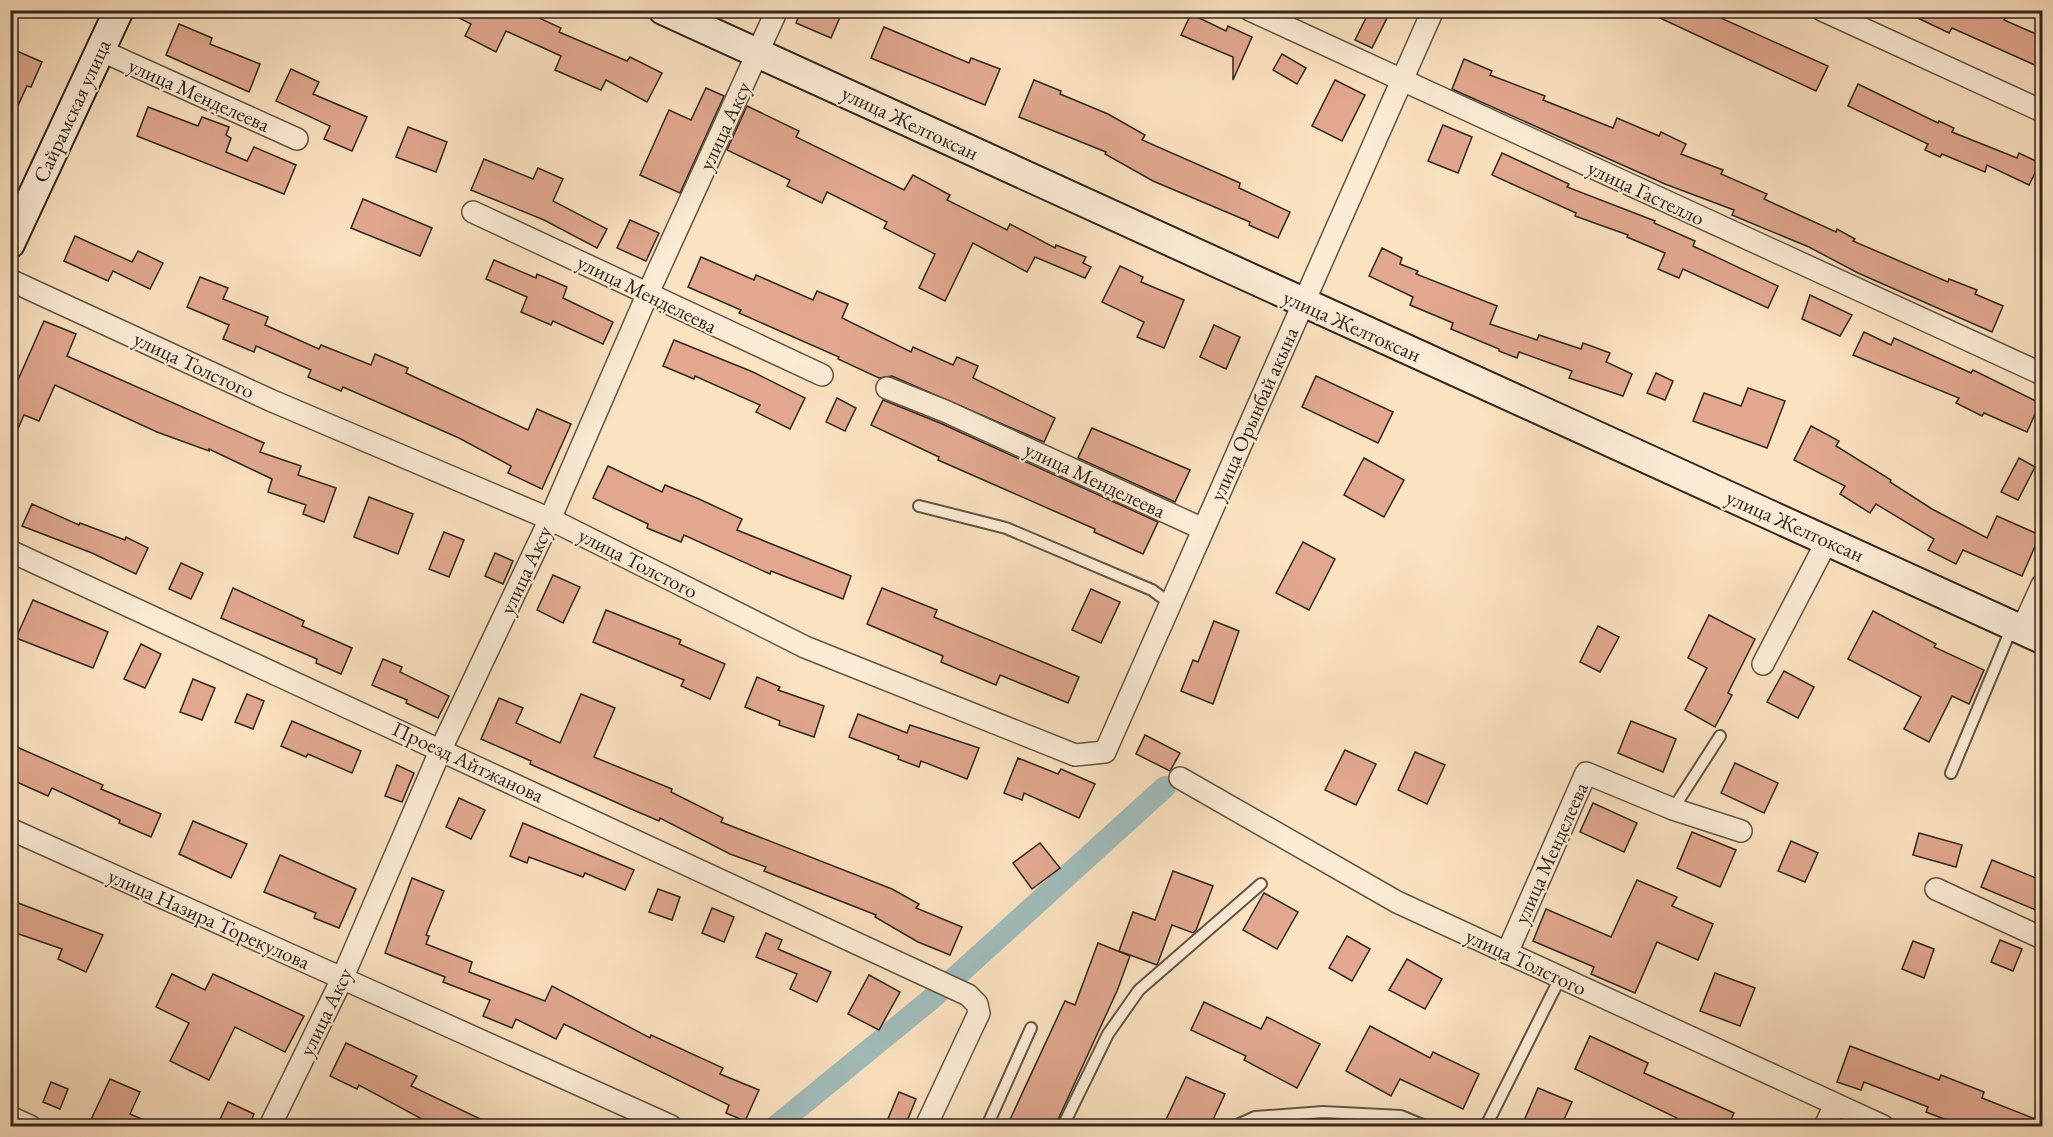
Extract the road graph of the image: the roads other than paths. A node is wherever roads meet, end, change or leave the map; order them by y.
1 (118, 10) edge
2 (663, 10) edge
3 (777, 10) edge
4 (1250, 10) edge
5 (1433, 10) edge
6 (1822, 10) edge
7 (100, 50) junction
8 (758, 53) junction
9 (1401, 80) junction
10 (2043, 111) edge
11 (297, 139) dead end
12 (473, 212) dead end
13 (10, 244) edge
14 (10, 280) edge
15 (648, 293) junction
16 (1303, 303) junction
17 (2043, 374) edge
18 (822, 375) dead end
19 (887, 388) dead end
20 (919, 506) dead end
21 (550, 519) junction
22 (1203, 529) junction
23 (1827, 541) junction
24 (10, 551) edge
25 (2043, 585) edge
26 (1171, 603) junction
27 (2026, 631) edge
28 (1763, 664) dead end
29 (1720, 736) dead end
30 (441, 749) junction
31 (1105, 752) joint
32 (1951, 773) dead end
33 (1180, 778) dead end
34 (1673, 809) junction
35 (10, 829) edge
36 (1741, 831) dead end
37 (1261, 884) dead end
38 (1936, 889) dead end
39 (2043, 938) edge
40 (1506, 953) junction
41 (1560, 978) junction
42 (342, 979) junction
43 (1031, 1028) dead end
44 (1835, 1105) junction
45 (1376, 1115) junction
46 (10, 1118) edge
47 (30, 1126) edge
48 (270, 1126) edge
49 (671, 1126) edge
50 (926, 1126) edge
51 (987, 1126) edge
52 (1063, 1126) edge
53 (1235, 1126) edge
54 (1371, 1126) edge
55 (1425, 1126) edge
56 (1486, 1126) edge
57 (1825, 1126) edge
58 (1883, 1126) edge

1 - 7 main road, Сайрамская улица
2 - 8 main road, улица Желтоксан
3 - 8 street, улица Аксу
4 - 9 street, улица Гастелло
5 - 9 street, улица Орынбай акына
6 - 10 street
7 - 11 street, улица Менделеева
7 - 13 main road, Сайрамская улица
8 - 15 street, улица Аксу
8 - 16 main road, улица Желтоксан
9 - 16 street, улица Орынбай акына
9 - 17 street, улица Гастелло
12 - 15 street, улица Менделеева
14 - 21 street, улица Толстого
15 - 18 street, улица Менделеева
15 - 21 street, улица Аксу
16 - 22 street, улица Орынбай акына
16 - 23 main road, улица Желтоксан
19 - 22 street, улица Менделеева
20 - 26 lane
21 - 30 street, улица Аксу
21 - 31 street, улица Толстого
22 - 26 street, улица Орынбай акына
23 - 27 main road, улица Желтоксан
23 - 28 street
24 - 30 street, Проезд Айтжанова
25 - 27 street
26 - 31 street, улица Орынбай акына
27 - 32 lane
29 - 34 lane
30 - 42 street, улица Аксу
30 - 50 street, Проезд Айтжанова
33 - 40 street, улица Толстого
34 - 36 street, улица Менделеева
34 - 40 street, улица Менделеева
35 - 42 street, улица Назира Торекулова
37 - 52 lane
38 - 39 street
40 - 41 street, улица Толстого
41 - 44 street, улица Толстого
41 - 56 lane
42 - 48 street, улица Аксу
42 - 49 street, улица Назира Торекулова
43 - 51 lane
44 - 57 street
44 - 58 street, улица Толстого
45 - 53 lane
45 - 54 lane
45 - 55 lane
46 - 47 street

